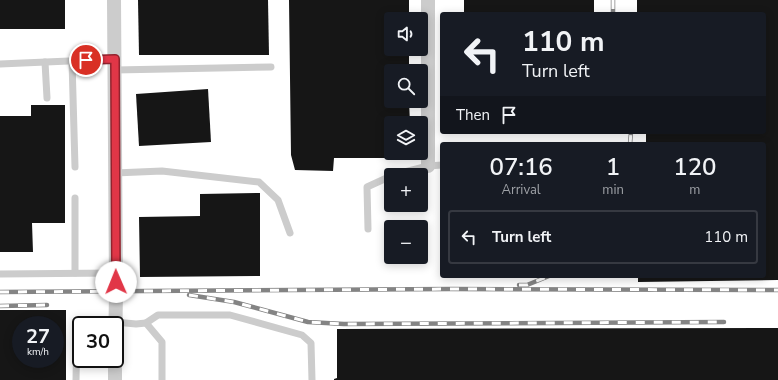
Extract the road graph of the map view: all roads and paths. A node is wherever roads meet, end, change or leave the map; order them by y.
1 (114, 0) edge
2 (428, 0) edge
3 (72, 61) junction
4 (45, 62) junction
5 (0, 64) edge
6 (115, 65) junction
7 (270, 67) dead end
8 (47, 98) dead end
9 (440, 165) edge
10 (428, 166) junction
11 (75, 167) dead end
12 (420, 168) edge
13 (115, 173) junction
14 (384, 179) edge
15 (75, 198) dead end
16 (368, 229) dead end
17 (290, 233) dead end
18 (75, 273) junction
19 (116, 273) junction
20 (0, 274) edge
21 (115, 316) edge
22 (124, 323) edge
23 (146, 323) junction
24 (76, 368) edge
25 (115, 368) edge
26 (76, 380) edge
27 (115, 380) edge
28 (162, 380) edge
29 (312, 380) edge

1 - 6 street
2 - 10 street
3 - 4 lane
3 - 6 lane
3 - 11 lane
4 - 5 lane
4 - 8 lane
6 - 7 lane
6 - 13 street
9 - 10 lane
10 - 12 lane
13 - 17 lane
13 - 19 street
14 - 16 lane
15 - 18 lane
18 - 19 lane
18 - 20 lane
19 - 21 street
22 - 23 lane
23 - 28 lane
23 - 29 lane
24 - 26 lane
25 - 27 street

